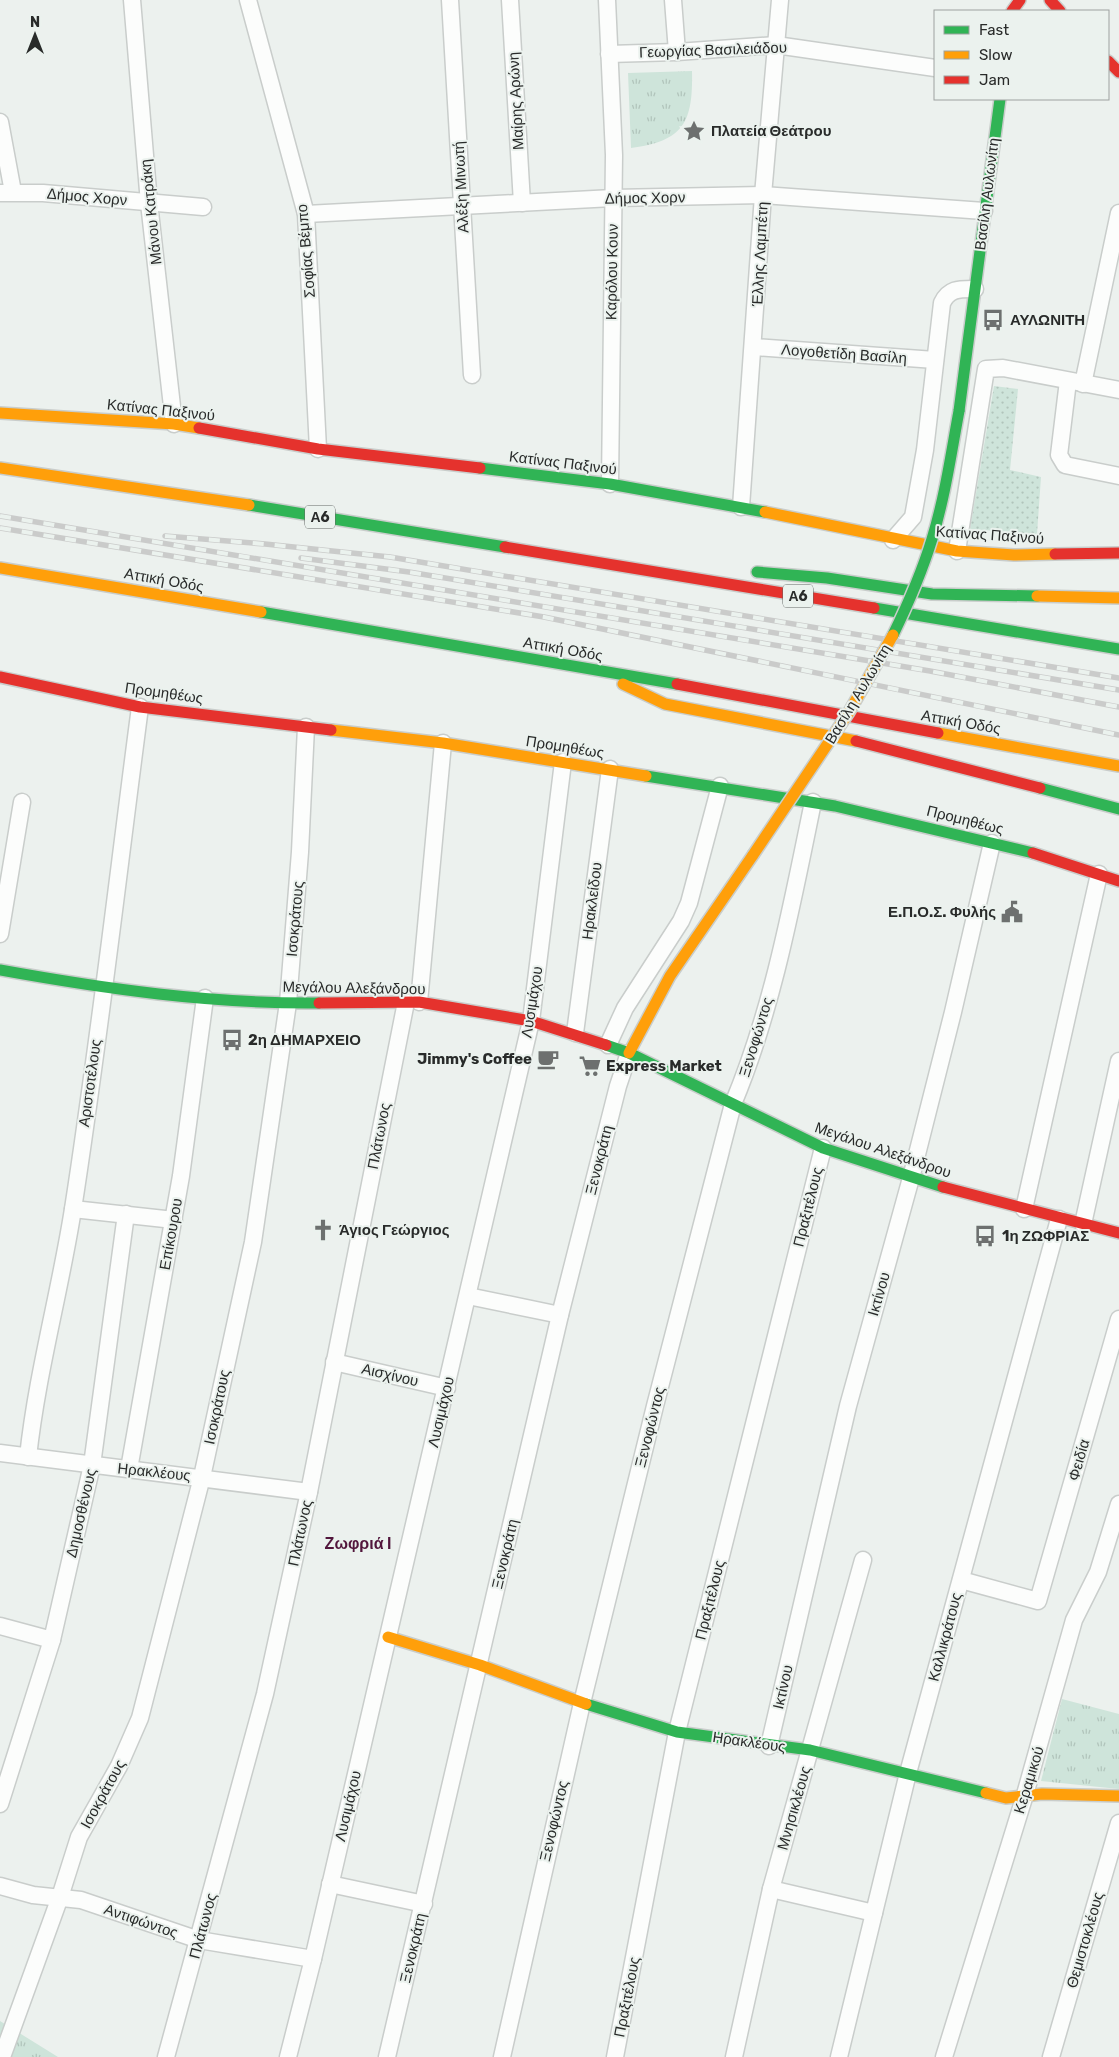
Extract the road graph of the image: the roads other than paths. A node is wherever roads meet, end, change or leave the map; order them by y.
1 (132, 0) edge
2 (248, 0) edge
3 (450, 0) edge
4 (510, 0) edge
5 (607, 0) edge
6 (673, 0) edge
7 (780, 0) edge
8 (1050, 0) edge
9 (1059, 10) edge
10 (776, 45) junction
11 (677, 52) junction
12 (609, 54) junction
13 (1109, 62) edge
14 (934, 68) edge
15 (1119, 72) edge
16 (1000, 100) edge
17 (0, 122) edge
18 (7, 192) edge
19 (763, 196) junction
20 (613, 198) junction
21 (149, 203) junction
22 (522, 203) junction
23 (203, 207) dead end
24 (462, 207) junction
25 (984, 211) junction
26 (1119, 213) edge
27 (306, 214) junction
28 (975, 289) junction
29 (754, 347) junction
30 (935, 360) junction
31 (472, 375) dead end
32 (1076, 382) junction
33 (1119, 390) edge
34 (0, 412) edge
35 (174, 424) junction
36 (318, 449) junction
37 (0, 468) edge
38 (1119, 476) edge
39 (610, 484) junction
40 (741, 507) junction
41 (893, 540) junction
42 (476, 543) junction
43 (957, 551) junction
44 (1119, 553) edge
45 (642, 557) dead end
46 (0, 568) edge
47 (745, 570) dead end
48 (1119, 598) edge
49 (1119, 649) edge
50 (590, 668) junction
51 (1, 681) edge
52 (140, 707) junction
53 (306, 727) junction
54 (443, 743) junction
55 (563, 762) junction
56 (1119, 766) edge
57 (610, 769) junction
58 (720, 786) junction
59 (22, 802) dead end
60 (813, 802) junction
61 (1119, 809) edge
62 (992, 843) junction
63 (1099, 874) junction
64 (1119, 882) edge
65 (0, 934) edge
66 (0, 970) edge
67 (102, 988) junction
68 (205, 998) junction
69 (288, 1002) junction
70 (413, 1002) junction
71 (531, 1021) junction
72 (575, 1033) junction
73 (608, 1045) junction
74 (629, 1053) junction
75 (1119, 1061) edge
76 (733, 1104) junction
77 (823, 1148) junction
78 (911, 1178) junction
79 (73, 1209) junction
80 (1024, 1210) junction
81 (126, 1214) junction
82 (1059, 1219) junction
83 (174, 1220) junction
84 (1083, 1224) junction
85 (1119, 1233) edge
86 (468, 1296) junction
87 (560, 1315) junction
88 (1119, 1319) edge
89 (334, 1362) junction
90 (447, 1388) junction
91 (0, 1453) edge
92 (28, 1457) junction
93 (92, 1465) junction
94 (129, 1469) junction
95 (202, 1477) junction
96 (309, 1492) junction
97 (1119, 1504) edge
98 (862, 1560) dead end
99 (961, 1580) junction
100 (0, 1626) edge
101 (388, 1637) junction
102 (52, 1640) junction
103 (480, 1665) junction
104 (582, 1703) junction
105 (677, 1732) junction
106 (769, 1746) junction
107 (810, 1750) junction
108 (5, 1768) edge
109 (908, 1773) junction
110 (1119, 1796) edge
111 (1024, 1798) junction
112 (0, 1804) edge
113 (1119, 1823) edge
114 (330, 1884) junction
115 (0, 1886) edge
116 (771, 1889) junction
117 (60, 1897) junction
118 (424, 1904) junction
119 (874, 1913) junction
120 (199, 1940) junction
121 (313, 1959) junction
122 (2, 2057) edge
123 (166, 2057) edge
124 (288, 2057) edge
125 (387, 2057) edge
126 (502, 2057) edge
127 (615, 2057) edge
128 (734, 2057) edge
129 (841, 2057) edge
130 (944, 2057) edge
131 (1051, 2057) edge

1 - 21 street, Μάνου Κατράκη
2 - 27 street, Σοφίας Βέμπο
3 - 24 street, Αλέξη Μινωτή
4 - 22 street, Μαίρης Αρώνη
5 - 12 street, Καρόλου Κουν
6 - 11 street
7 - 10 street, Έλλης Λαμπέτη
8 - 9 main road
10 - 11 street, Γεωργίας Βασιλειάδου
10 - 14 street, Γεωργίας Βασιλειάδου
10 - 19 street, Έλλης Λαμπέτη
11 - 12 street, Γεωργίας Βασιλειάδου
12 - 20 street, Καρόλου Κουν
13 - 15 main road
16 - 25 main road, Βασίλη Αυλωνίτη
17 - 18 street
18 - 21 street, Δήμος Χορν
19 - 20 street, Δήμος Χορν
19 - 25 street, Δήμος Χορν
19 - 29 street, Έλλης Λαμπέτη
20 - 22 street, Δήμος Χορν
20 - 39 street, Καρόλου Κουν
21 - 23 street, Δήμος Χορν
21 - 35 street, Μάνου Κατράκη
22 - 24 street, Δήμος Χορν
24 - 27 street, Δήμος Χορν
24 - 31 street, Αλέξη Μινωτή
25 - 28 main road, Βασίλη Αυλωνίτη
26 - 32 street
27 - 36 street, Σοφίας Βέμπο
28 - 30 street
28 - 74 main road, Βασίλη Αυλωνίτη, bridge
29 - 30 street, Λογοθετίδη Βασίλη
29 - 40 street, Έλλης Λαμπέτη
30 - 41 street
32 - 33 street
32 - 38 street
32 - 43 street
34 - 35 main road, Κατίνας Παξινού
35 - 36 main road, Κατίνας Παξινού
36 - 39 main road, Κατίνας Παξινού
37 - 42 main road, Α6
39 - 40 main road, Κατίνας Παξινού
40 - 41 main road, Κατίνας Παξινού
41 - 43 main road, Κατίνας Παξινού
42 - 45 main road
42 - 49 main road, Α6
43 - 44 main road, Κατίνας Παξινού
46 - 50 main road, Αττική Οδός
47 - 48 main road
50 - 56 main road, Αττική Οδός
50 - 61 main road
51 - 52 main road, Προμηθέως
52 - 53 main road, Προμηθέως
52 - 67 street, Αριστοτέλους
53 - 54 main road, Προμηθέως
53 - 69 street, Ισοκράτους
54 - 55 main road, Προμηθέως
54 - 70 street, Πλάτωνος
55 - 57 main road, Προμηθέως
55 - 71 street, Λυσιμάχου
57 - 58 main road, Προμηθέως
57 - 72 street, Ηρακλείδου
58 - 60 main road, Προμηθέως
58 - 73 street
59 - 65 street
60 - 62 main road, Προμηθέως
60 - 76 street, Ξενοφώντος
62 - 63 main road, Προμηθέως
62 - 78 street, Ικτίνου
63 - 64 main road, Προμηθέως
63 - 80 street
66 - 67 main road, Μεγάλου Αλεξάνδρου
67 - 68 main road, Μεγάλου Αλεξάνδρου
67 - 79 street, Αριστοτέλους
68 - 69 main road, Μεγάλου Αλεξάνδρου
68 - 83 street, Επίκουρου
69 - 70 main road, Μεγάλου Αλεξάνδρου
69 - 95 street, Ισοκράτους
70 - 71 main road, Μεγάλου Αλεξάνδρου
70 - 89 street, Πλάτωνος
71 - 72 main road, Μεγάλου Αλεξάνδρου
71 - 86 street, Λυσιμάχου
72 - 73 main road, Μεγάλου Αλεξάνδρου
73 - 74 main road, Μεγάλου Αλεξάνδρου
74 - 76 main road, Μεγάλου Αλεξάνδρου
74 - 87 street, Ξενοκράτη
75 - 84 street
76 - 77 main road, Μεγάλου Αλεξάνδρου
76 - 104 street, Ξενοφώντος
77 - 78 main road, Μεγάλου Αλεξάνδρου
77 - 105 street, Πραξιτέλους
78 - 80 main road, Μεγάλου Αλεξάνδρου
78 - 106 street, Ικτίνου
79 - 81 street
79 - 92 street, Αριστοτέλους
80 - 82 main road, Μεγάλου Αλεξάνδρου
81 - 83 street
81 - 93 street, Δημοσθένους
82 - 84 main road, Μεγάλου Αλεξάνδρου
82 - 99 street, Καλλικράτους
83 - 94 street, Επίκουρου
84 - 85 main road, Μεγάλου Αλεξάνδρου
86 - 87 street
86 - 90 street, Λυσιμάχου
87 - 103 street, Ξενοκράτη
88 - 99 street, Φειδία
89 - 90 street, Αισχίνου
89 - 96 street, Πλάτωνος
90 - 101 street, Λυσιμάχου
91 - 92 street, Ηρακλέους
92 - 93 street, Ηρακλέους
93 - 94 street, Ηρακλέους
93 - 102 street, Δημοσθένους
94 - 95 street, Ηρακλέους
95 - 96 street, Ηρακλέους
95 - 117 street, Ισοκράτους
96 - 120 street, Πλάτωνος
97 - 111 street, Κεραμικού
98 - 107 street, Μνησικλέους
99 - 109 street, Καλλικράτους
100 - 102 street
101 - 103 main road, Ηρακλέους
101 - 114 street, Λυσιμάχου
102 - 108 street, Δημοσθένους
103 - 104 main road, Ηρακλέους
103 - 118 street, Ξενοκράτη
104 - 105 main road, Ηρακλέους
104 - 126 street, Ξενοφώντος
105 - 106 main road, Ηρακλέους
105 - 127 street, Πραξιτέλους
106 - 107 main road, Ηρακλέους
107 - 109 main road, Ηρακλέους
107 - 116 street, Μνησικλέους
108 - 112 street, Δημοσθένους
109 - 111 main road, Ηρακλέους
109 - 119 street, Καλλικράτους
110 - 111 main road, Ηρακλέους
111 - 130 street, Κεραμικού
113 - 131 street, Θεμιστοκλέους
114 - 118 street
114 - 121 street, Λυσιμάχου
115 - 117 street, Αντιφώντος
116 - 119 street
116 - 128 street, Μνησικλέους
117 - 120 street, Αντιφώντος
117 - 122 street, Ισοκράτους
118 - 125 street, Ξενοκράτη
119 - 129 street, Καλλικράτους
120 - 121 street, Αντιφώντος
120 - 123 street, Πλάτωνος
121 - 124 street, Λυσιμάχου

